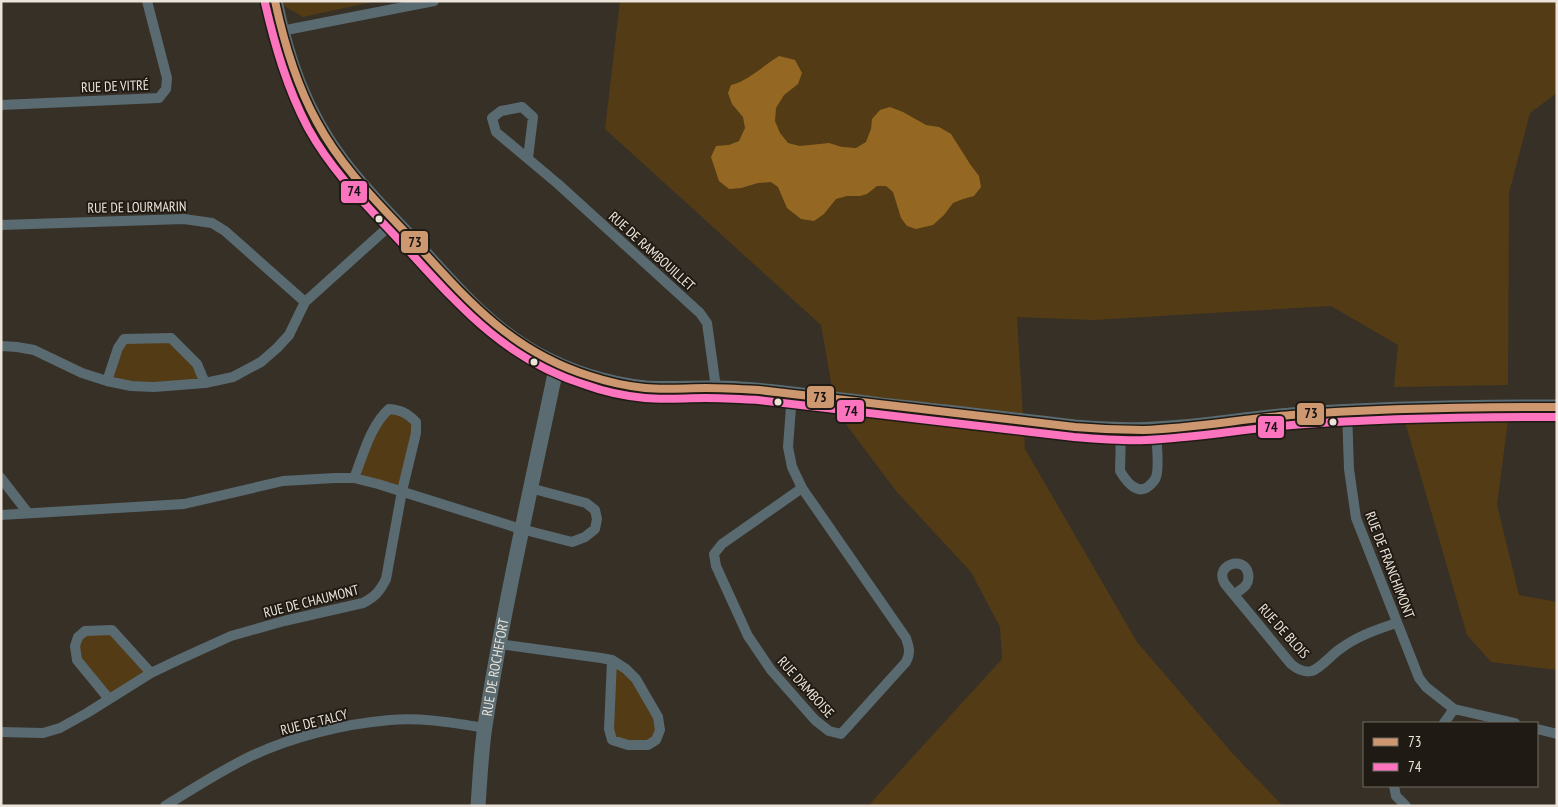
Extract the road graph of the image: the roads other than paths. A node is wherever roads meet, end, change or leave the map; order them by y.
1 (146, 1) edge
2 (274, 1) edge
3 (434, 1) edge
4 (281, 31) junction
5 (1, 105) edge
6 (528, 158) junction
7 (394, 221) junction
8 (1, 225) edge
9 (305, 302) junction
10 (1, 346) edge
11 (557, 364) junction
12 (106, 382) junction
13 (205, 383) junction
14 (716, 388) junction
15 (792, 394) junction
16 (1557, 407) edge
17 (1347, 411) junction
18 (1156, 429) junction
19 (1121, 430) junction
20 (1, 478) edge
21 (354, 478) junction
22 (530, 488) junction
23 (802, 488) junction
24 (402, 490) junction
25 (28, 513) junction
26 (1, 515) edge
27 (521, 529) junction
28 (1234, 595) dead end
29 (1396, 623) junction
30 (499, 644) junction
31 (612, 660) junction
32 (151, 673) junction
33 (109, 698) junction
34 (1454, 709) junction
35 (1445, 722) edge
36 (1511, 722) edge
37 (484, 728) junction
38 (1538, 729) edge
39 (1, 732) edge
40 (1557, 734) edge
41 (1394, 787) edge
42 (165, 806) edge
43 (478, 806) edge
44 (1406, 806) edge

1 - 5 street, RUE DE VITRÉ
2 - 4 street
3 - 4 street
4 - 7 street
6 - 6 street, RUE DE RAMBOUILLET
6 - 14 street, RUE DE RAMBOUILLET
7 - 9 street
7 - 11 street
8 - 9 street, RUE DE LOURMARIN
9 - 13 street
10 - 12 street
11 - 14 street
11 - 22 street, RUE DE ROCHEFORT
12 - 13 street
12 - 13 street
14 - 15 street
15 - 19 street
15 - 23 street, RUE D'AMBOISE
16 - 17 street
17 - 18 street
17 - 29 street, RUE DE FRANCHIMONT
18 - 19 street
18 - 19 street
20 - 25 street
21 - 24 street
21 - 24 street, RUE DE CHAUMONT
21 - 25 street
22 - 27 street, RUE DE ROCHEFORT
22 - 27 street
23 - 23 street, RUE D'AMBOISE
24 - 27 street
24 - 32 street, RUE DE CHAUMONT
25 - 26 street
27 - 30 street, RUE DE ROCHEFORT
28 - 29 street, RUE DE BLOIS
29 - 34 street, RUE DE FRANCHIMONT
30 - 31 street
30 - 37 street, RUE DE ROCHEFORT
31 - 31 street
32 - 33 street, RUE DE CHAUMONT
32 - 33 street
33 - 39 street, RUE DE CHAUMONT
34 - 35 street
34 - 36 street, RUE DE FRANCHIMONT
37 - 42 street, RUE DE TALCY
37 - 43 street, RUE DE ROCHEFORT
38 - 40 street
41 - 44 street

